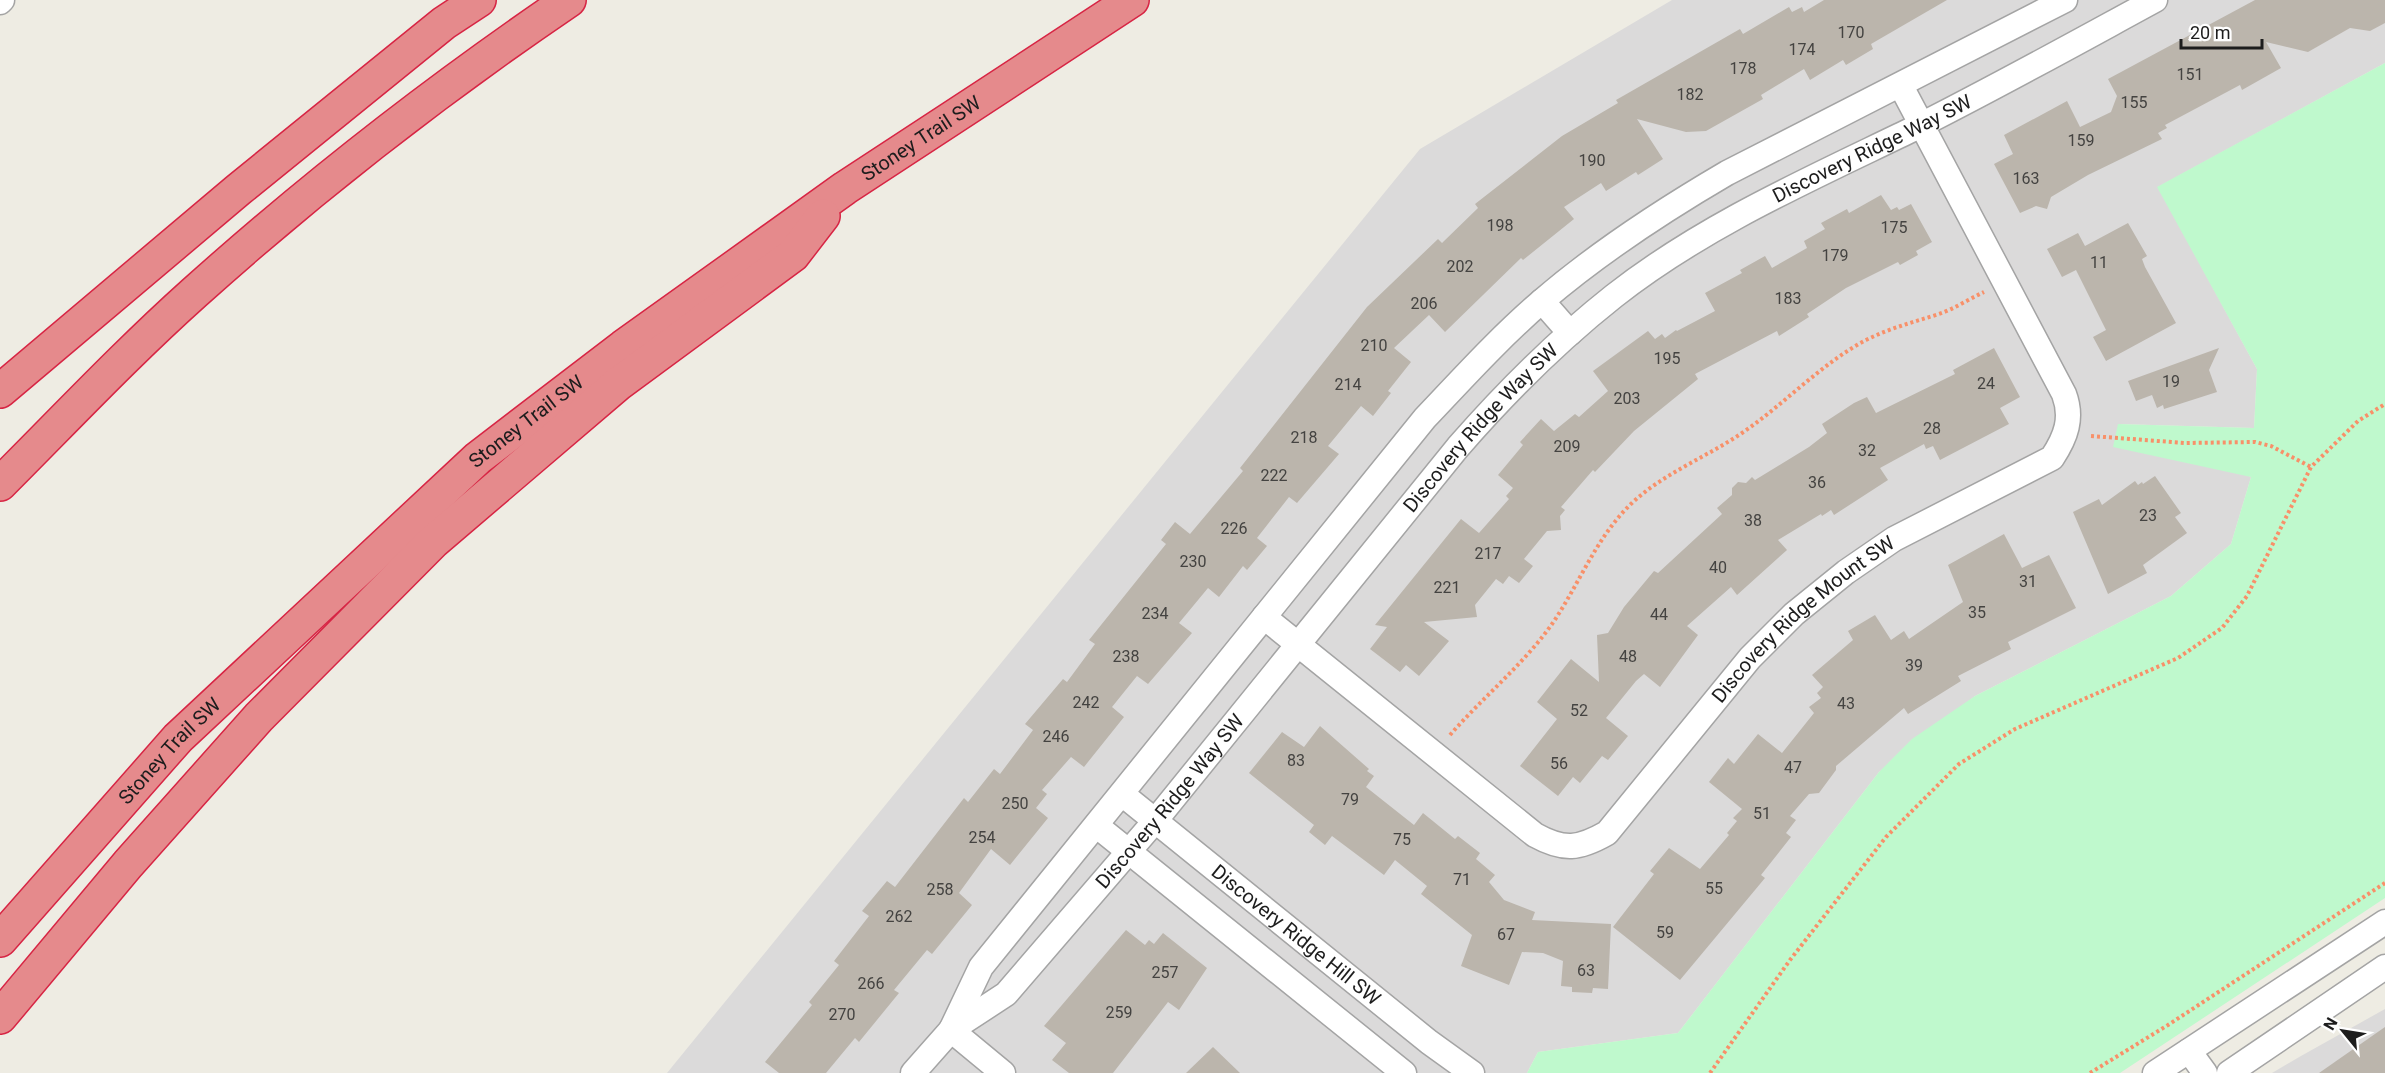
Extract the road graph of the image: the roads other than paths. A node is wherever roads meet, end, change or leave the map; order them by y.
1 (479, 0) edge
2 (569, 0) edge
3 (1132, 0) edge
4 (2065, 0) edge
5 (2155, 0) edge
6 (1901, 86) junction
7 (1921, 124) junction
8 (845, 188) junction
9 (1542, 301) junction
10 (1570, 333) junction
11 (0, 391) edge
12 (0, 484) edge
13 (1264, 617) junction
14 (1298, 645) junction
15 (1122, 794) junction
16 (1155, 820) junction
17 (1097, 826) junction
18 (1129, 851) junction
19 (2385, 922) edge
20 (0, 940) edge
21 (2385, 967) edge
22 (0, 1017) edge
23 (951, 1030) junction
24 (2189, 1050) junction
25 (913, 1073) edge
26 (1004, 1073) edge
27 (1404, 1073) edge
28 (1472, 1073) edge
29 (2155, 1073) edge
30 (2205, 1073) edge
31 (2229, 1073) edge

1 - 11 highway
2 - 12 highway
3 - 8 highway, Stoney Trail SW
4 - 6 street, Discovery Ridge Way SW
5 - 7 street, Discovery Ridge Way SW
6 - 7 street, Discovery Ridge Mount SW
6 - 9 street, Discovery Ridge Way SW
7 - 10 street, Discovery Ridge Way SW
7 - 14 street, Discovery Ridge Mount SW
8 - 20 highway, Stoney Trail SW
8 - 22 highway
9 - 10 street
9 - 13 street, Discovery Ridge Way SW
10 - 14 street, Discovery Ridge Way SW
13 - 14 street, Discovery Ridge Mount SW
13 - 15 street, Discovery Ridge Way SW
14 - 16 street, Discovery Ridge Way SW
15 - 16 street, Discovery Ridge Hill SW
15 - 17 street, Discovery Ridge Way SW
16 - 18 street, Discovery Ridge Way SW
16 - 28 street, Discovery Ridge Hill SW
17 - 18 street, Discovery Ridge Hill SW
17 - 23 street, Discovery Ridge Way SW
18 - 23 street, Discovery Ridge Way SW
18 - 27 street, Discovery Ridge Hill SW
19 - 24 street
21 - 31 street
23 - 25 street, Discovery Ridge Way SW
23 - 26 street
24 - 29 street
24 - 30 street

